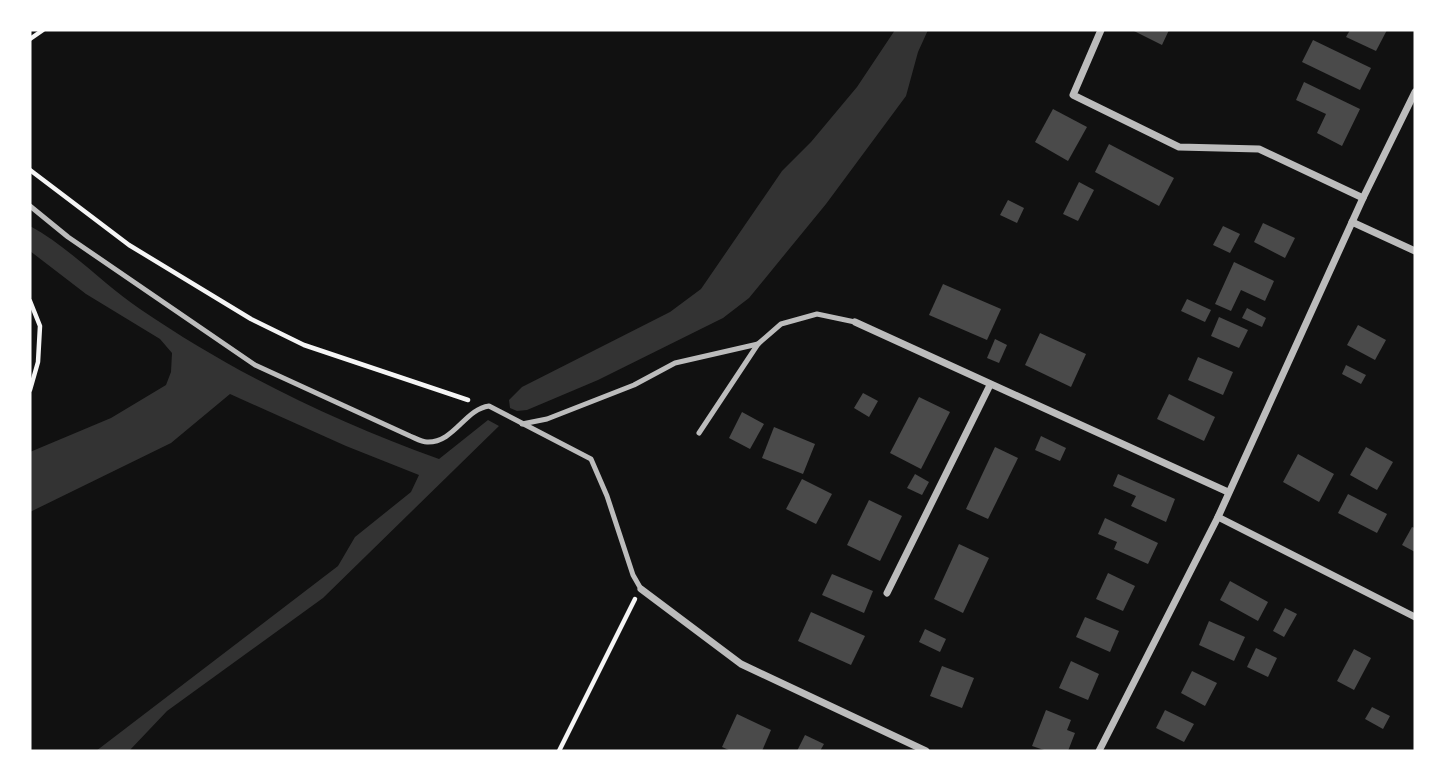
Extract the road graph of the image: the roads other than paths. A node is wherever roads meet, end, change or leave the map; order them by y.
1 (1101, 30) edge
2 (1415, 92) edge
3 (1363, 198) junction
4 (30, 206) edge
5 (1352, 222) junction
6 (1415, 251) edge
7 (855, 322) joint
8 (758, 344) junction
9 (990, 385) junction
10 (522, 424) junction
11 (699, 433) dead end
12 (1228, 492) junction
13 (1218, 517) junction
14 (640, 589) joint
15 (887, 593) dead end
16 (1415, 617) edge
17 (926, 751) edge
18 (1099, 751) edge

1 - 3 street
2 - 3 street
3 - 5 street
4 - 10 lane
5 - 6 street
5 - 12 street
7 - 8 lane
7 - 9 street
8 - 10 lane
8 - 11 lane
9 - 12 street
9 - 15 street
10 - 14 lane
12 - 13 street
13 - 16 street
13 - 18 street
14 - 17 street

